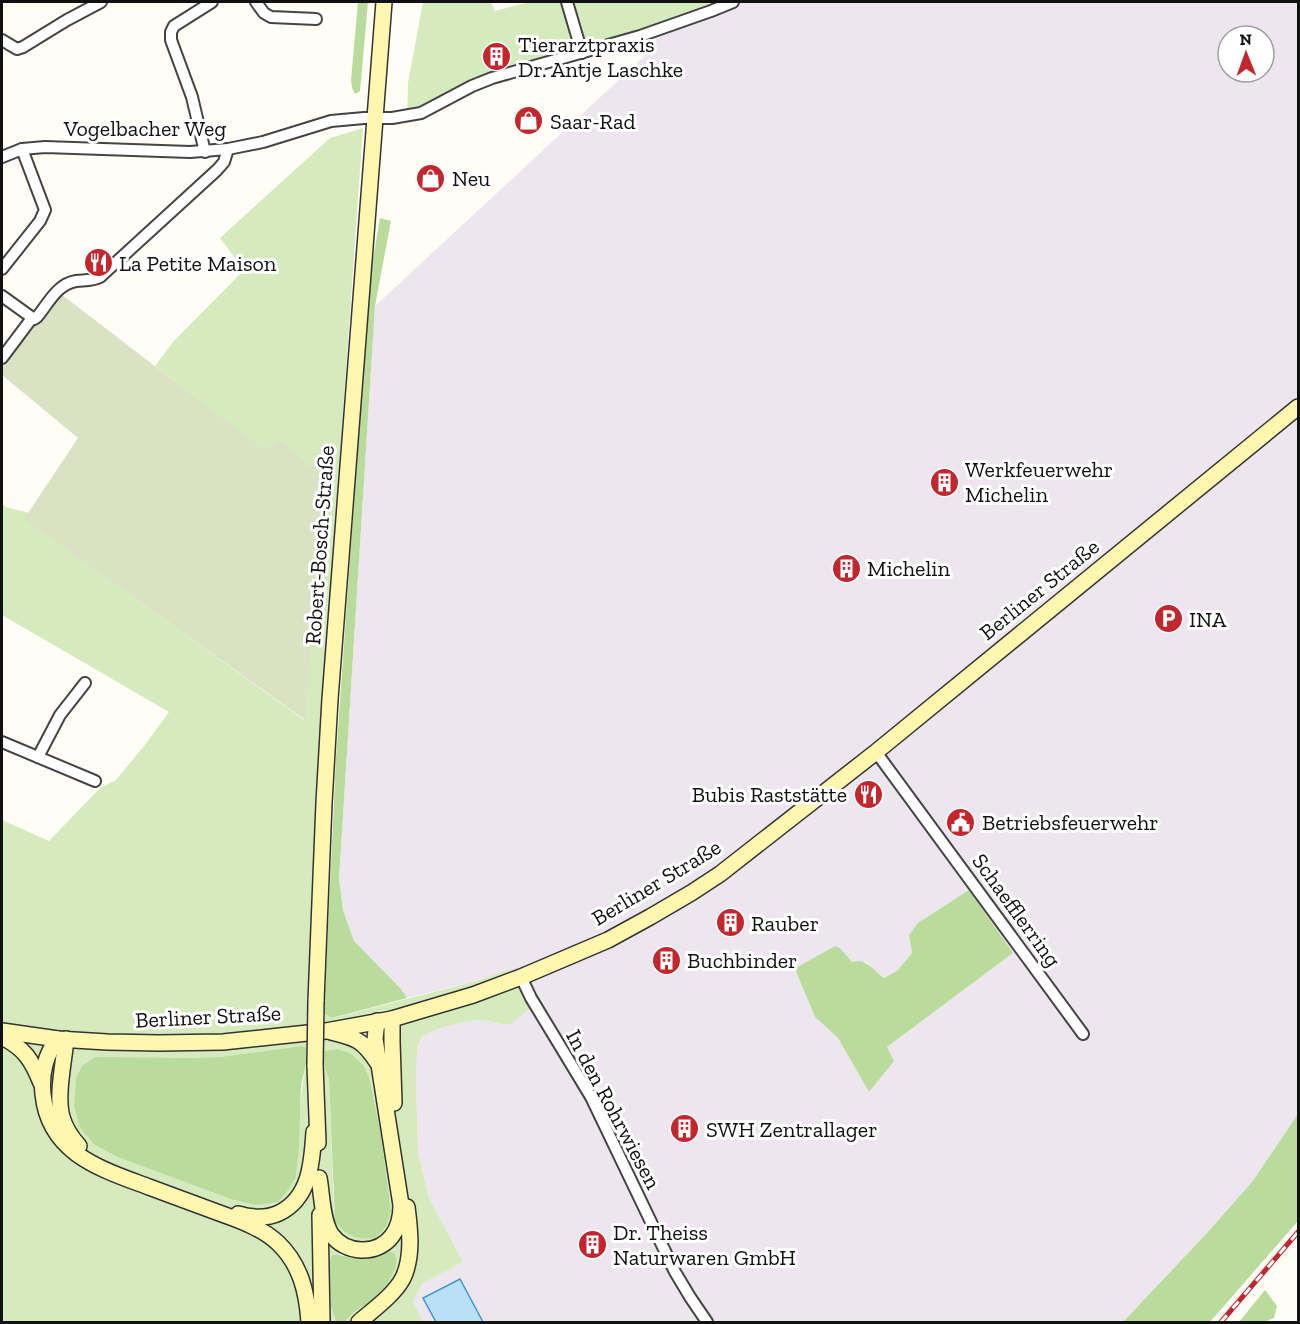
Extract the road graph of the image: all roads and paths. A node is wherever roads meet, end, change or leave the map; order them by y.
1 (101, 2) edge
2 (256, 2) edge
3 (384, 2) edge
4 (567, 2) edge
5 (733, 2) edge
6 (206, 3) edge
7 (316, 19) dead end
8 (2, 40) edge
9 (582, 53) junction
10 (375, 119) junction
11 (22, 149) junction
12 (228, 149) junction
13 (205, 152) junction
14 (2, 157) edge
15 (2, 269) edge
16 (2, 296) edge
17 (32, 318) junction
18 (2, 358) edge
19 (1299, 406) edge
20 (85, 683) dead end
21 (2, 742) edge
22 (876, 752) junction
23 (38, 757) junction
24 (95, 781) dead end
25 (521, 977) junction
26 (385, 1020) junction
27 (2, 1031) edge
28 (326, 1031) junction
29 (1083, 1034) dead end
30 (2, 1036) edge
31 (62, 1039) junction
32 (379, 1065) junction
33 (42, 1084) junction
34 (316, 1093) junction
35 (314, 1132) junction
36 (319, 1178) junction
37 (239, 1217) junction
38 (309, 1323) edge
39 (322, 1323) edge
40 (359, 1323) edge
41 (707, 1323) edge

1 - 8 street
2 - 7 street
3 - 10 main road, Robert-Bosch-Straße
4 - 9 street
5 - 9 street, Vogelbacher Weg
6 - 13 street
9 - 10 street, Vogelbacher Weg
10 - 12 street, Vogelbacher Weg
10 - 34 main road, Robert-Bosch-Straße, bridge
11 - 13 street, Vogelbacher Weg
11 - 14 street, Vogelbacher Weg
11 - 15 street
12 - 13 street, Vogelbacher Weg
12 - 17 street
16 - 17 street
17 - 18 street
19 - 22 main road, Berliner Straße
20 - 23 street
21 - 23 street
22 - 25 main road, Berliner Straße
22 - 29 street, Schaefflerring
23 - 24 street
25 - 26 main road, Berliner Straße
25 - 41 street, In den Rohrwiesen
26 - 28 main road, Berliner Straße
26 - 32 main road
26 - 40 main road
27 - 31 main road, Berliner Straße
28 - 31 main road, Berliner Straße
28 - 32 main road
30 - 33 main road
31 - 33 main road
31 - 37 main road
32 - 36 main road
33 - 37 main road
34 - 35 main road, Robert-Bosch-Straße
34 - 36 main road, Robert-Bosch-Straße
35 - 37 main road
35 - 38 main road, Robert-Bosch-Straße
36 - 39 main road, Robert-Bosch-Straße
37 - 38 main road

